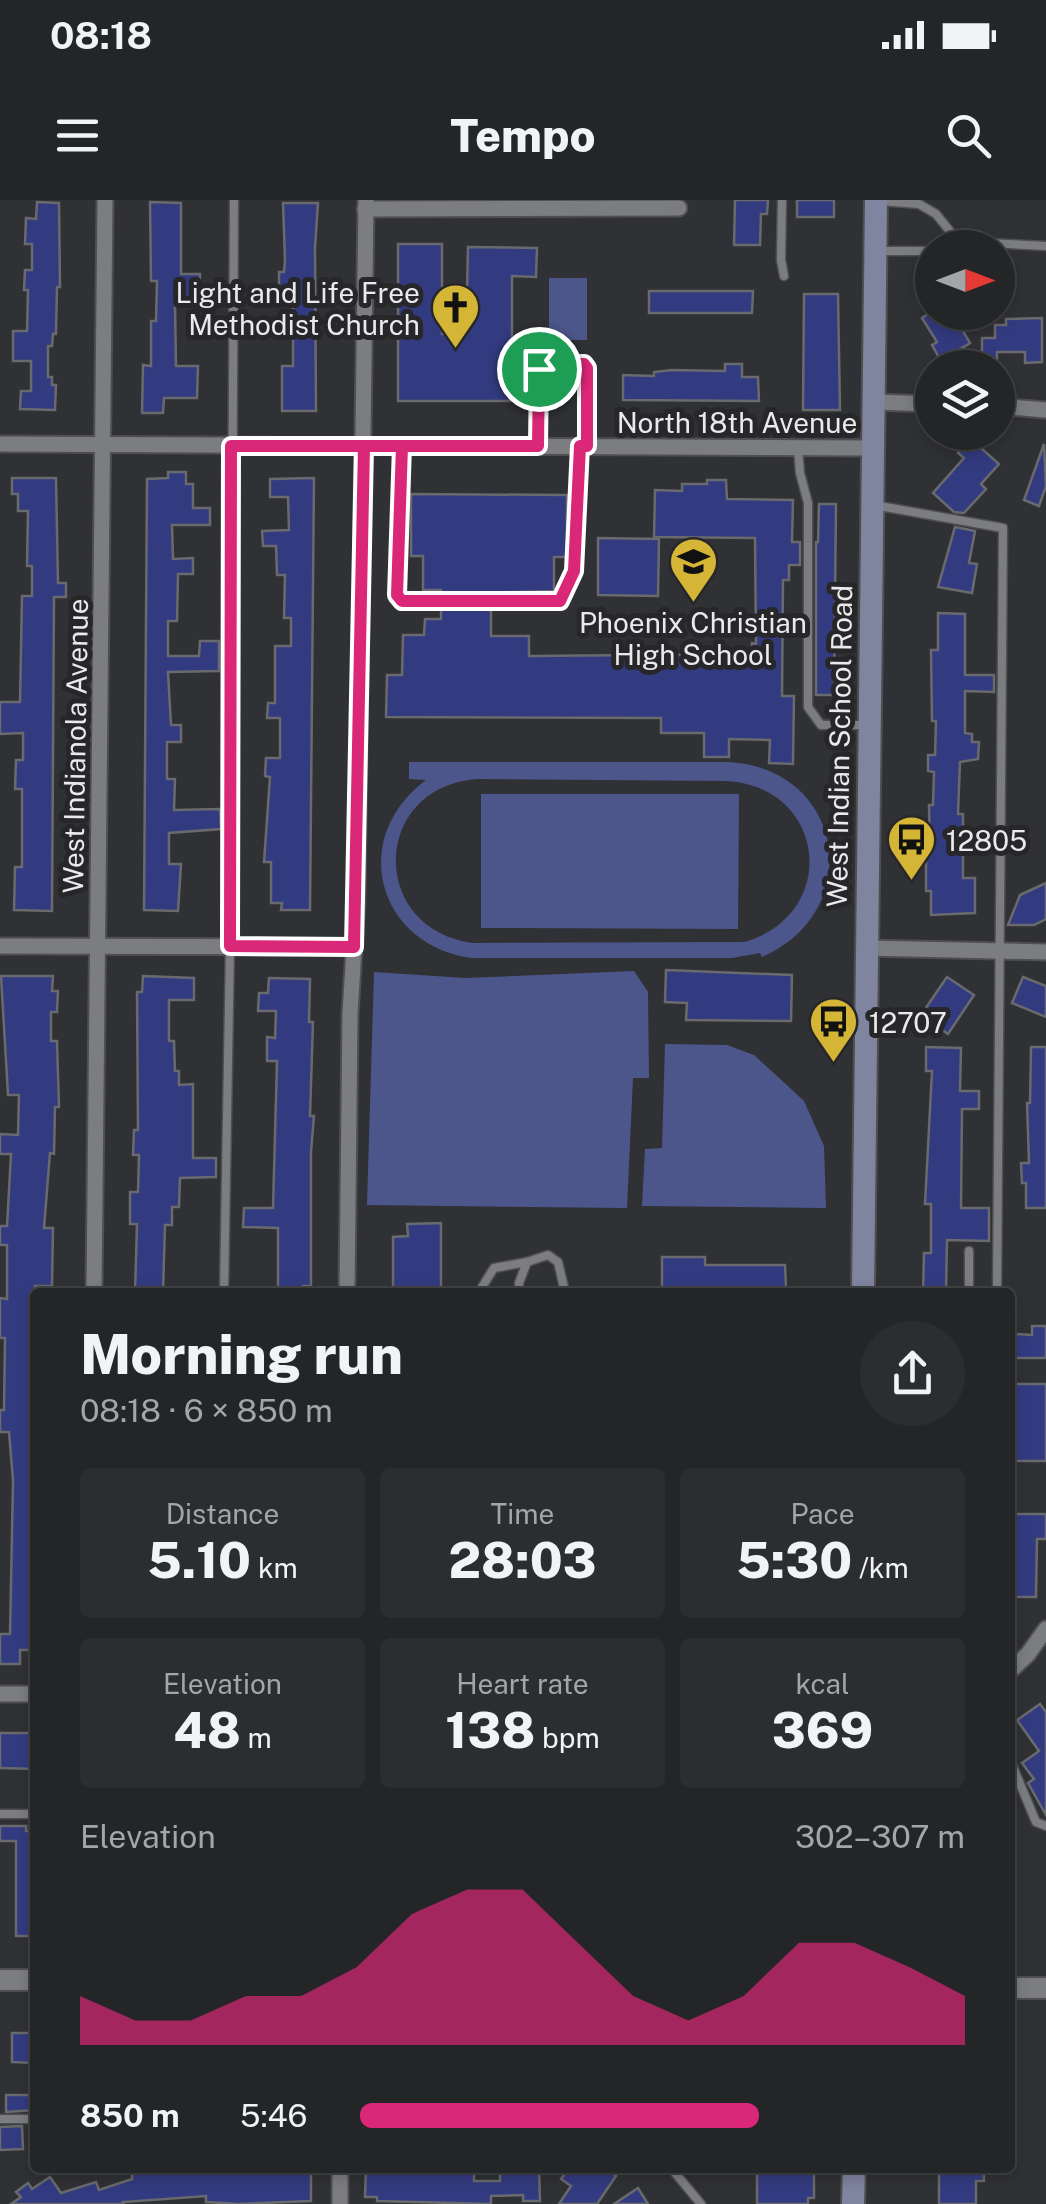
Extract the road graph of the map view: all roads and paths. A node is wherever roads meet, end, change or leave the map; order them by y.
1 (105, 200) edge
2 (234, 200) edge
3 (782, 200) edge
4 (876, 200) edge
5 (366, 204) edge
6 (679, 208) dead end
7 (950, 230) edge
8 (1015, 244) edge
9 (1046, 246) edge
10 (875, 251) junction
11 (915, 251) edge
12 (784, 276) dead end
13 (873, 402) junction
14 (915, 403) edge
15 (1015, 407) edge
16 (1046, 410) edge
17 (0, 444) edge
18 (103, 444) junction
19 (231, 446) junction
20 (364, 446) junction
21 (402, 446) junction
22 (538, 446) junction
23 (583, 446) junction
24 (798, 448) junction
25 (873, 448) junction
26 (872, 504) junction
27 (870, 726) junction
28 (0, 946) edge
29 (230, 946) junction
30 (354, 947) junction
31 (98, 948) junction
32 (866, 948) junction
33 (1000, 952) junction
34 (1046, 952) edge
35 (969, 1252) dead end
36 (528, 1262) junction
37 (94, 1288) edge
38 (224, 1288) edge
39 (347, 1288) edge
40 (482, 1288) edge
41 (520, 1288) edge
42 (564, 1288) edge
43 (863, 1288) edge
44 (969, 1288) edge
45 (996, 1288) edge
46 (1046, 1629) edge
47 (1015, 1666) edge
48 (0, 1694) edge
49 (30, 1694) edge
50 (1015, 1772) edge
51 (0, 1814) edge
52 (30, 1814) edge
53 (1046, 1826) edge
54 (0, 1980) edge
55 (30, 1980) edge
56 (1015, 1988) edge
57 (1046, 1988) edge
58 (0, 2120) edge
59 (30, 2120) edge
60 (340, 2173) edge
61 (676, 2173) edge
62 (854, 2173) edge
63 (340, 2204) edge
64 (701, 2204) edge
65 (853, 2204) edge

1 - 18 street, West Indianola Avenue
2 - 19 lane
3 - 12 lane
4 - 7 lane
4 - 10 main road, West Indian School Road
5 - 6 street
5 - 20 street
8 - 9 lane
10 - 11 lane
10 - 13 main road, West Indian School Road
13 - 14 street, North 18th Avenue
13 - 25 main road, West Indian School Road
15 - 16 street
17 - 18 street, North 18th Avenue
18 - 19 street, North 18th Avenue
18 - 31 street, West Indianola Avenue
19 - 20 street, North 18th Avenue
19 - 29 lane
20 - 21 street, North 18th Avenue
20 - 30 street
21 - 22 street, North 18th Avenue
21 - 23 lane
22 - 23 street, North 18th Avenue
22 - 23 lane
23 - 24 street, North 18th Avenue
24 - 25 street, North 18th Avenue
24 - 27 lane
25 - 26 main road, West Indian School Road
26 - 27 main road, West Indian School Road
26 - 33 lane
27 - 32 main road, West Indian School Road
28 - 31 street
29 - 30 street
29 - 31 street
29 - 38 lane
30 - 39 street
31 - 37 street, West Indianola Avenue
32 - 33 street
32 - 43 main road, West Indian School Road
33 - 34 street
33 - 45 lane
35 - 44 lane
36 - 40 lane
36 - 41 lane
36 - 42 lane
46 - 47 street
48 - 49 street
50 - 53 lane
51 - 52 lane
54 - 55 street
56 - 57 street
58 - 59 lane
60 - 63 street
61 - 64 lane
62 - 65 main road

